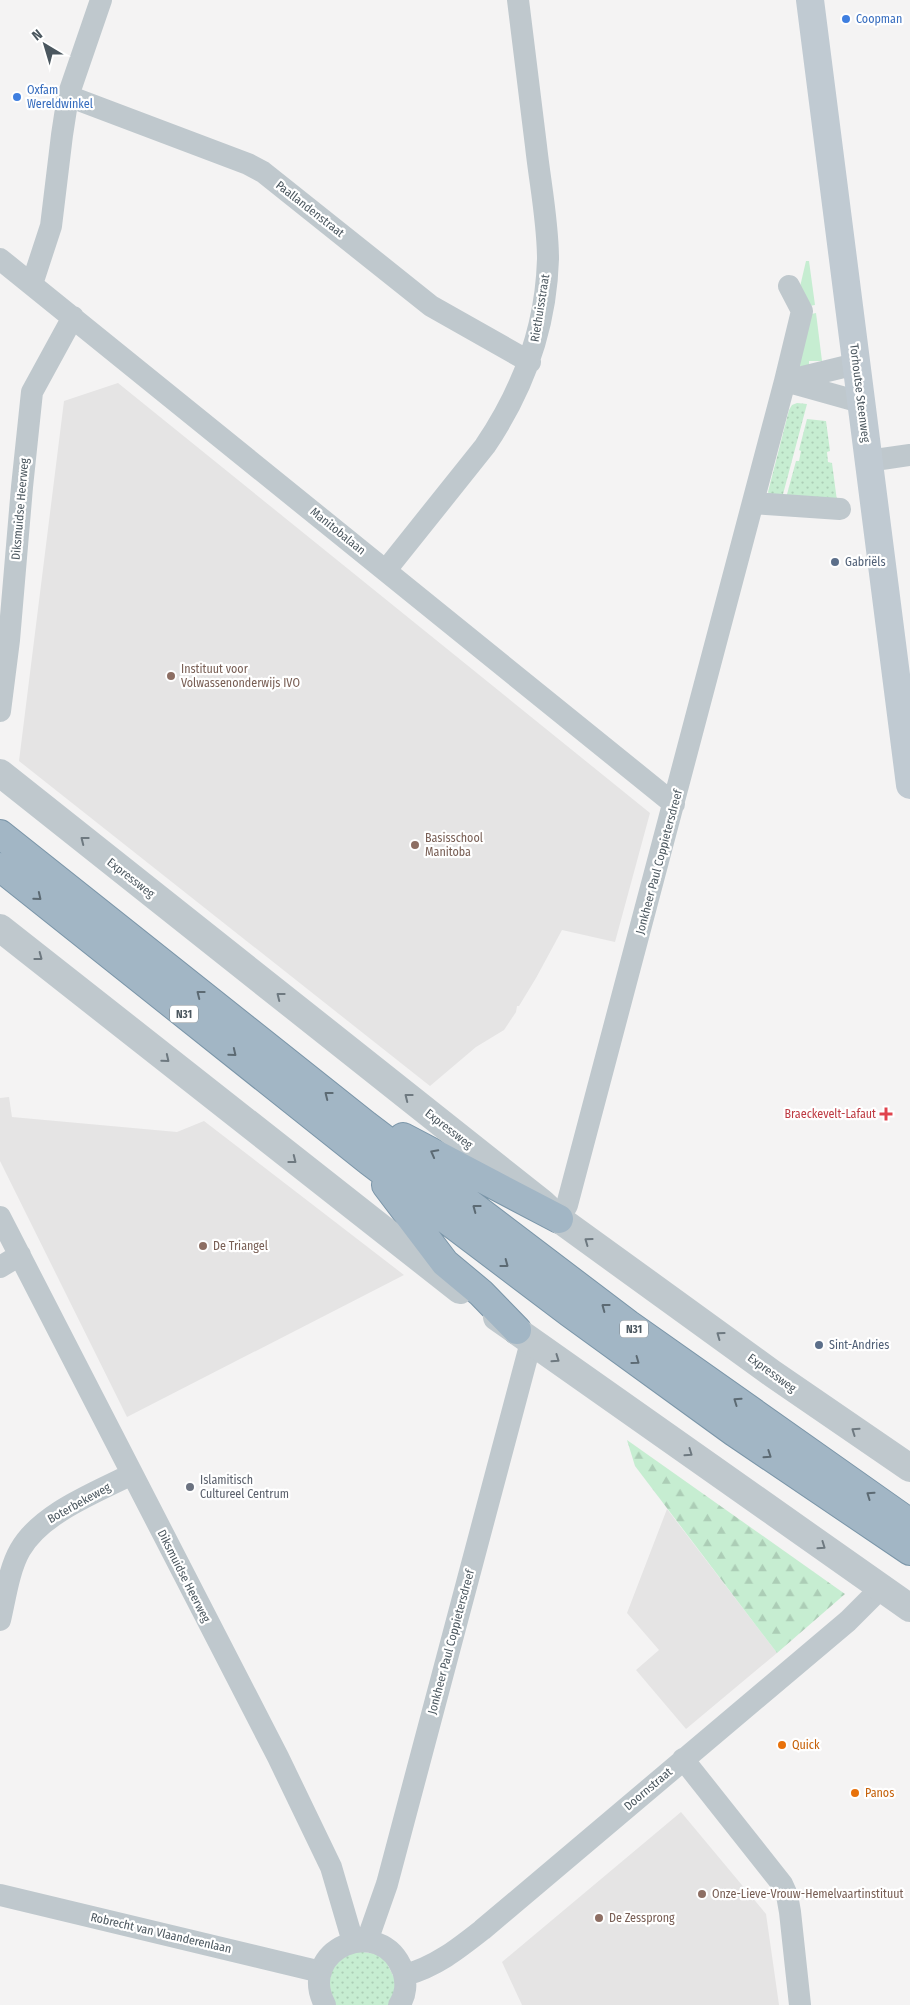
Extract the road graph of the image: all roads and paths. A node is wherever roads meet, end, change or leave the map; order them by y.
1 (101, 0) edge
2 (518, 0) edge
3 (810, 0) edge
4 (68, 96) junction
5 (0, 259) edge
6 (32, 284) junction
7 (789, 286) dead end
8 (73, 317) junction
9 (530, 362) junction
10 (856, 364) junction
11 (785, 381) junction
12 (860, 402) junction
13 (910, 455) edge
14 (868, 461) junction
15 (753, 503) junction
16 (840, 508) dead end
17 (386, 570) junction
18 (0, 711) edge
19 (0, 773) edge
20 (910, 785) edge
21 (674, 804) junction
22 (0, 834) edge
23 (0, 867) edge
24 (0, 928) edge
25 (366, 1125) junction
26 (369, 1161) junction
27 (0, 1217) edge
28 (558, 1219) junction
29 (20, 1256) junction
30 (0, 1267) edge
31 (524, 1336) junction
32 (910, 1468) edge
33 (132, 1474) junction
34 (910, 1522) edge
35 (910, 1551) edge
36 (881, 1588) junction
37 (910, 1608) edge
38 (0, 1620) edge
39 (684, 1760) junction
40 (0, 1895) edge
41 (360, 1942) junction
42 (321, 1972) junction
43 (405, 1975) junction
44 (325, 2005) edge
45 (400, 2005) edge
46 (800, 2005) edge

1 - 4 street
2 - 9 street, Riethuisstraat
3 - 10 main road, Torhoutse Steenweg
4 - 6 street
4 - 9 street, Paallandenstraat
5 - 6 street, Manitobalaan
6 - 8 street, Manitobalaan
7 - 11 street, Jonkheer Paul Coppietersdreef
8 - 17 street, Manitobalaan
8 - 18 street, Diksmuidse Heerweg
9 - 17 street, Riethuisstraat
10 - 11 street
10 - 12 main road, Torhoutse Steenweg
11 - 12 street
11 - 15 street, Jonkheer Paul Coppietersdreef
12 - 14 main road, Torhoutse Steenweg
13 - 14 street
14 - 20 main road, Torhoutse Steenweg
15 - 16 street
15 - 21 street, Jonkheer Paul Coppietersdreef
17 - 21 street, Manitobalaan
28 -> 19 street, Expressweg
21 - 28 street, Jonkheer Paul Coppietersdreef
25 -> 22 highway, N31
23 -> 26 highway, N31
24 -> 31 street
28 -> 25 highway
34 -> 25 highway, N31
26 - 31 highway
26 -> 35 highway, N31
27 - 29 street, Diksmuidse Heerweg
32 -> 28 street, Expressweg
29 - 30 street
29 - 33 street, Diksmuidse Heerweg
31 -> 36 street
31 - 41 street, Jonkheer Paul Coppietersdreef
33 - 38 street, Boterbekeweg
33 - 41 street, Diksmuidse Heerweg
36 - 37 street
36 - 39 street, Doornstraat
39 - 43 street, Doornstraat
39 - 46 street
40 - 42 street, Robrecht van Vlaanderenlaan
41 - 42 street
41 - 43 street
42 - 44 street
43 - 45 street

